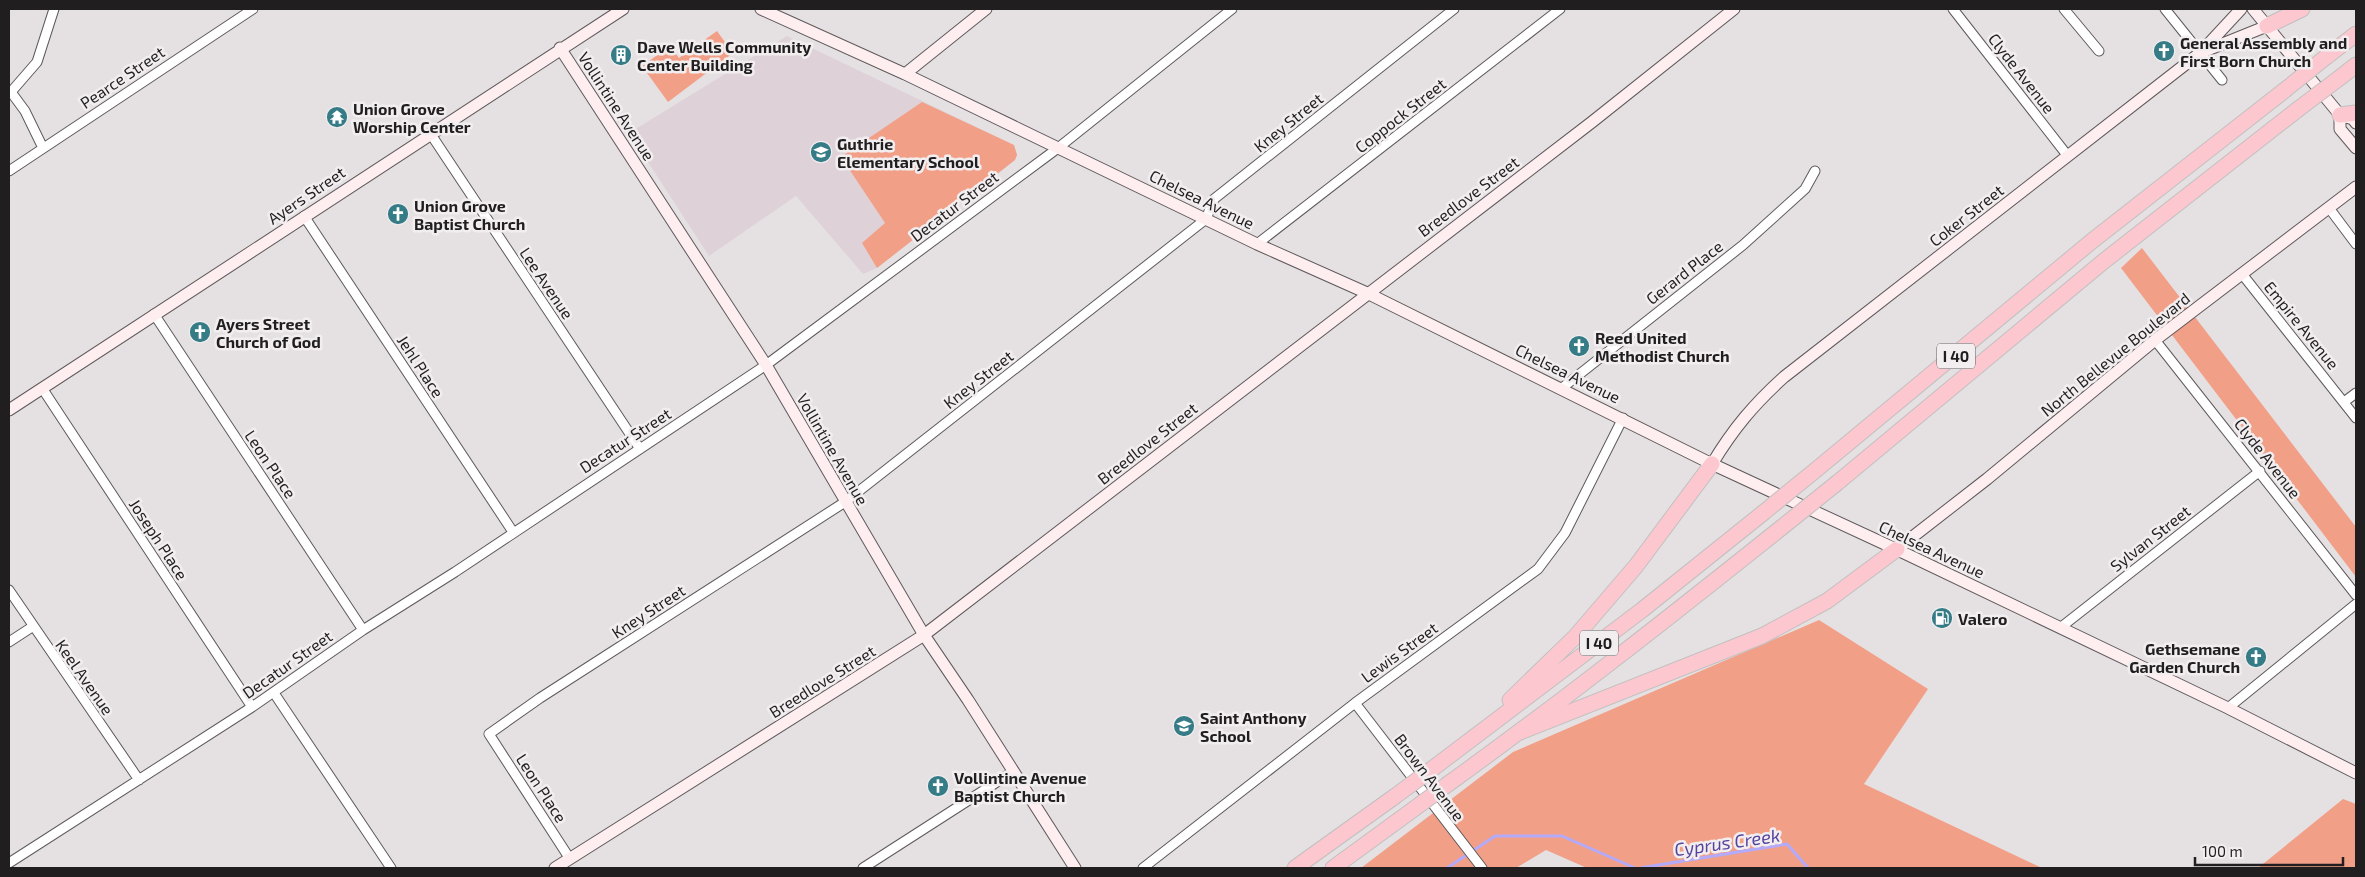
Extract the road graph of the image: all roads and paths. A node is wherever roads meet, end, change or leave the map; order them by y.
1 (54, 9) edge
2 (252, 9) edge
3 (623, 9) edge
4 (761, 9) edge
5 (986, 9) edge
6 (1232, 9) edge
7 (1454, 9) edge
8 (1560, 9) edge
9 (1953, 9) edge
10 (2064, 9) edge
11 (2165, 9) edge
12 (2242, 9) edge
13 (2252, 9) edge
14 (2302, 9) edge
15 (1728, 11) edge
16 (2267, 26) junction
17 (2356, 34) edge
18 (560, 48) junction
19 (2098, 51) dead end
20 (2200, 53) junction
21 (2356, 65) edge
22 (906, 74) junction
23 (2222, 80) dead end
24 (2356, 113) edge
25 (2340, 115) junction
26 (2356, 123) edge
27 (430, 133) junction
28 (43, 148) junction
29 (1058, 148) junction
30 (2356, 148) edge
31 (2067, 155) junction
32 (1814, 170) dead end
33 (9, 171) edge
34 (2356, 187) edge
35 (2329, 208) junction
36 (304, 216) junction
37 (1206, 219) junction
38 (1257, 244) junction
39 (2356, 244) edge
40 (2242, 274) junction
41 (1367, 293) junction
42 (154, 314) junction
43 (2155, 340) junction
44 (766, 365) junction
45 (42, 388) junction
46 (1562, 388) junction
47 (2356, 393) edge
48 (2344, 402) junction
49 (9, 410) edge
50 (1623, 418) junction
51 (2356, 418) edge
52 (640, 449) junction
53 (1712, 464) junction
54 (2260, 470) junction
55 (845, 502) junction
56 (513, 532) junction
57 (1897, 549) junction
58 (9, 590) edge
59 (2356, 595) edge
60 (2356, 604) edge
61 (32, 626) junction
62 (2060, 628) junction
63 (363, 630) junction
64 (924, 635) junction
65 (9, 642) edge
66 (274, 693) junction
67 (1355, 703) junction
68 (252, 707) junction
69 (2228, 708) junction
70 (1520, 732) junction
71 (489, 734) joint
72 (1456, 751) junction
73 (1014, 771) junction
74 (2356, 773) edge
75 (139, 780) junction
76 (570, 859) junction
77 (9, 863) edge
78 (391, 868) edge
79 (556, 868) edge
80 (863, 868) edge
81 (1075, 868) edge
82 (1143, 868) edge
83 (1295, 868) edge
84 (1333, 868) edge
85 (1482, 868) edge

1 - 28 street
2 - 28 street, Pearce Street
3 - 18 main road, Ayers Street
4 - 22 main road, Chelsea Avenue
5 - 22 main road
6 - 29 street, Decatur Street
7 - 37 street, Kney Street
8 - 38 street, Coppock Street
9 - 31 street, Clyde Avenue
10 - 19 street
11 - 20 street
12 - 20 main road
13 - 16 main road
14 - 16 highway
15 - 41 main road, Breedlove Street
16 - 20 main road, Coker Street
16 - 25 main road
17 - 72 highway, I 40, bridge
18 - 27 main road, Ayers Street
18 - 44 main road, Vollintine Avenue
20 - 23 street
20 - 31 main road, Coker Street
21 - 70 highway, I 40, bridge
22 - 29 main road, Chelsea Avenue
24 - 25 highway
25 - 26 main road
25 - 30 main road
27 - 36 main road, Ayers Street
27 - 52 street, Lee Avenue
28 - 33 street, Pearce Street
29 - 37 main road, Chelsea Avenue
29 - 44 street, Decatur Street
31 - 53 main road, Coker Street
32 - 46 street, Gerard Place
34 - 35 main road, North Bellevue Boulevard
35 - 39 street
35 - 40 main road, North Bellevue Boulevard
36 - 42 main road, Ayers Street
36 - 56 street, Jehl Place
37 - 38 main road, Chelsea Avenue
37 - 55 street, Kney Street
38 - 41 main road, Chelsea Avenue
40 - 43 main road, North Bellevue Boulevard
40 - 48 street, Empire Avenue
41 - 46 main road, Chelsea Avenue
41 - 64 main road, Breedlove Street
42 - 45 main road, Ayers Street
42 - 63 street, Leon Place
43 - 54 street, Clyde Avenue
43 - 57 main road, North Bellevue Boulevard
44 - 52 street, Decatur Street
44 - 55 main road, Vollintine Avenue
45 - 49 main road, Ayers Street
45 - 68 street, Joseph Place
46 - 50 main road, Chelsea Avenue
47 - 48 street
48 - 51 street, Empire Avenue
50 - 53 main road, Chelsea Avenue
50 - 67 street, Lewis Street
52 - 56 street, Decatur Street
53 - 57 main road, Chelsea Avenue
53 - 72 highway
54 - 59 street, Clyde Avenue
54 - 62 street, Sylvan Street
55 - 64 main road, Vollintine Avenue
55 - 71 street, Kney Street
56 - 63 street, Decatur Street
57 - 62 main road, Chelsea Avenue
57 - 70 highway
58 - 61 street, Keel Avenue
60 - 69 street
61 - 65 street
61 - 75 street, Keel Avenue
62 - 69 main road, Chelsea Avenue
63 - 66 street, Decatur Street
64 - 73 main road, Vollintine Avenue
64 - 76 main road, Breedlove Street
66 - 68 street, Decatur Street
66 - 78 street
67 - 82 street, Lewis Street
67 - 85 street, Brown Avenue
68 - 75 street, Decatur Street
69 - 74 main road, Chelsea Avenue
70 - 84 highway, I 40, bridge
71 - 76 street, Leon Place
72 - 83 highway, I 40, bridge
73 - 80 street
73 - 81 main road, Vollintine Avenue
75 - 77 street, Decatur Street
76 - 79 main road, Breedlove Street

